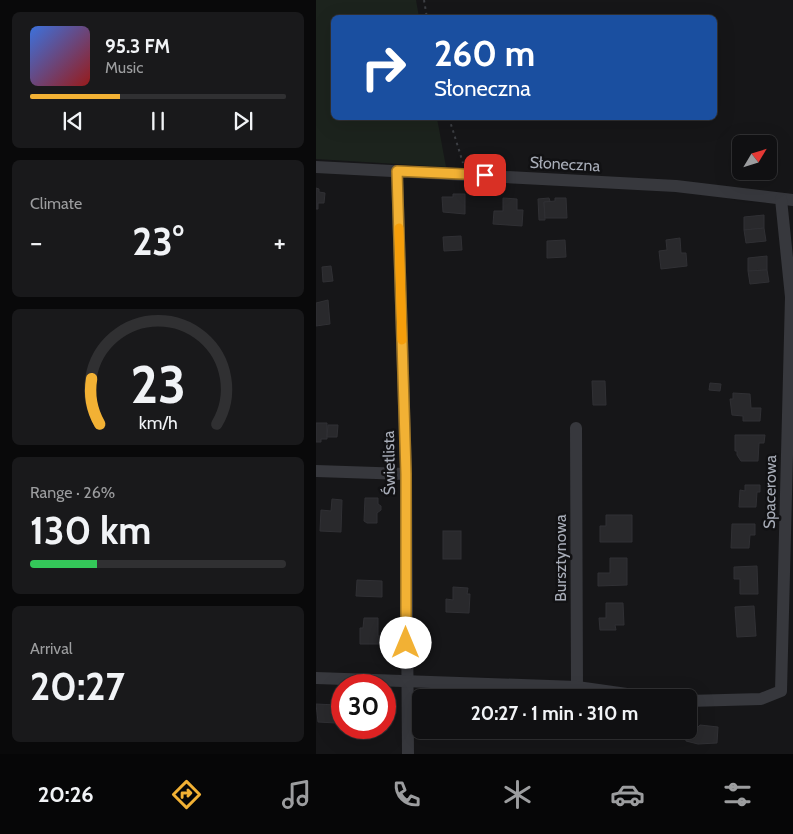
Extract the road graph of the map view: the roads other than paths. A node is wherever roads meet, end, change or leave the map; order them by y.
1 (316, 167) edge
2 (397, 171) junction
3 (787, 199) edge
4 (576, 428) dead end
5 (316, 471) edge
6 (406, 474) junction
7 (316, 678) edge
8 (406, 680) junction
9 (577, 687) junction
10 (591, 689) edge
11 (697, 701) edge
12 (408, 754) edge

1 - 2 street, Słoneczna
2 - 3 street, Słoneczna
2 - 6 street, Świetlista
3 - 11 street, Spacerowa
4 - 9 street, Bursztynowa
5 - 6 street
6 - 8 street, Świetlista
7 - 8 street
8 - 9 street
8 - 12 street, Świetlista
9 - 10 street

